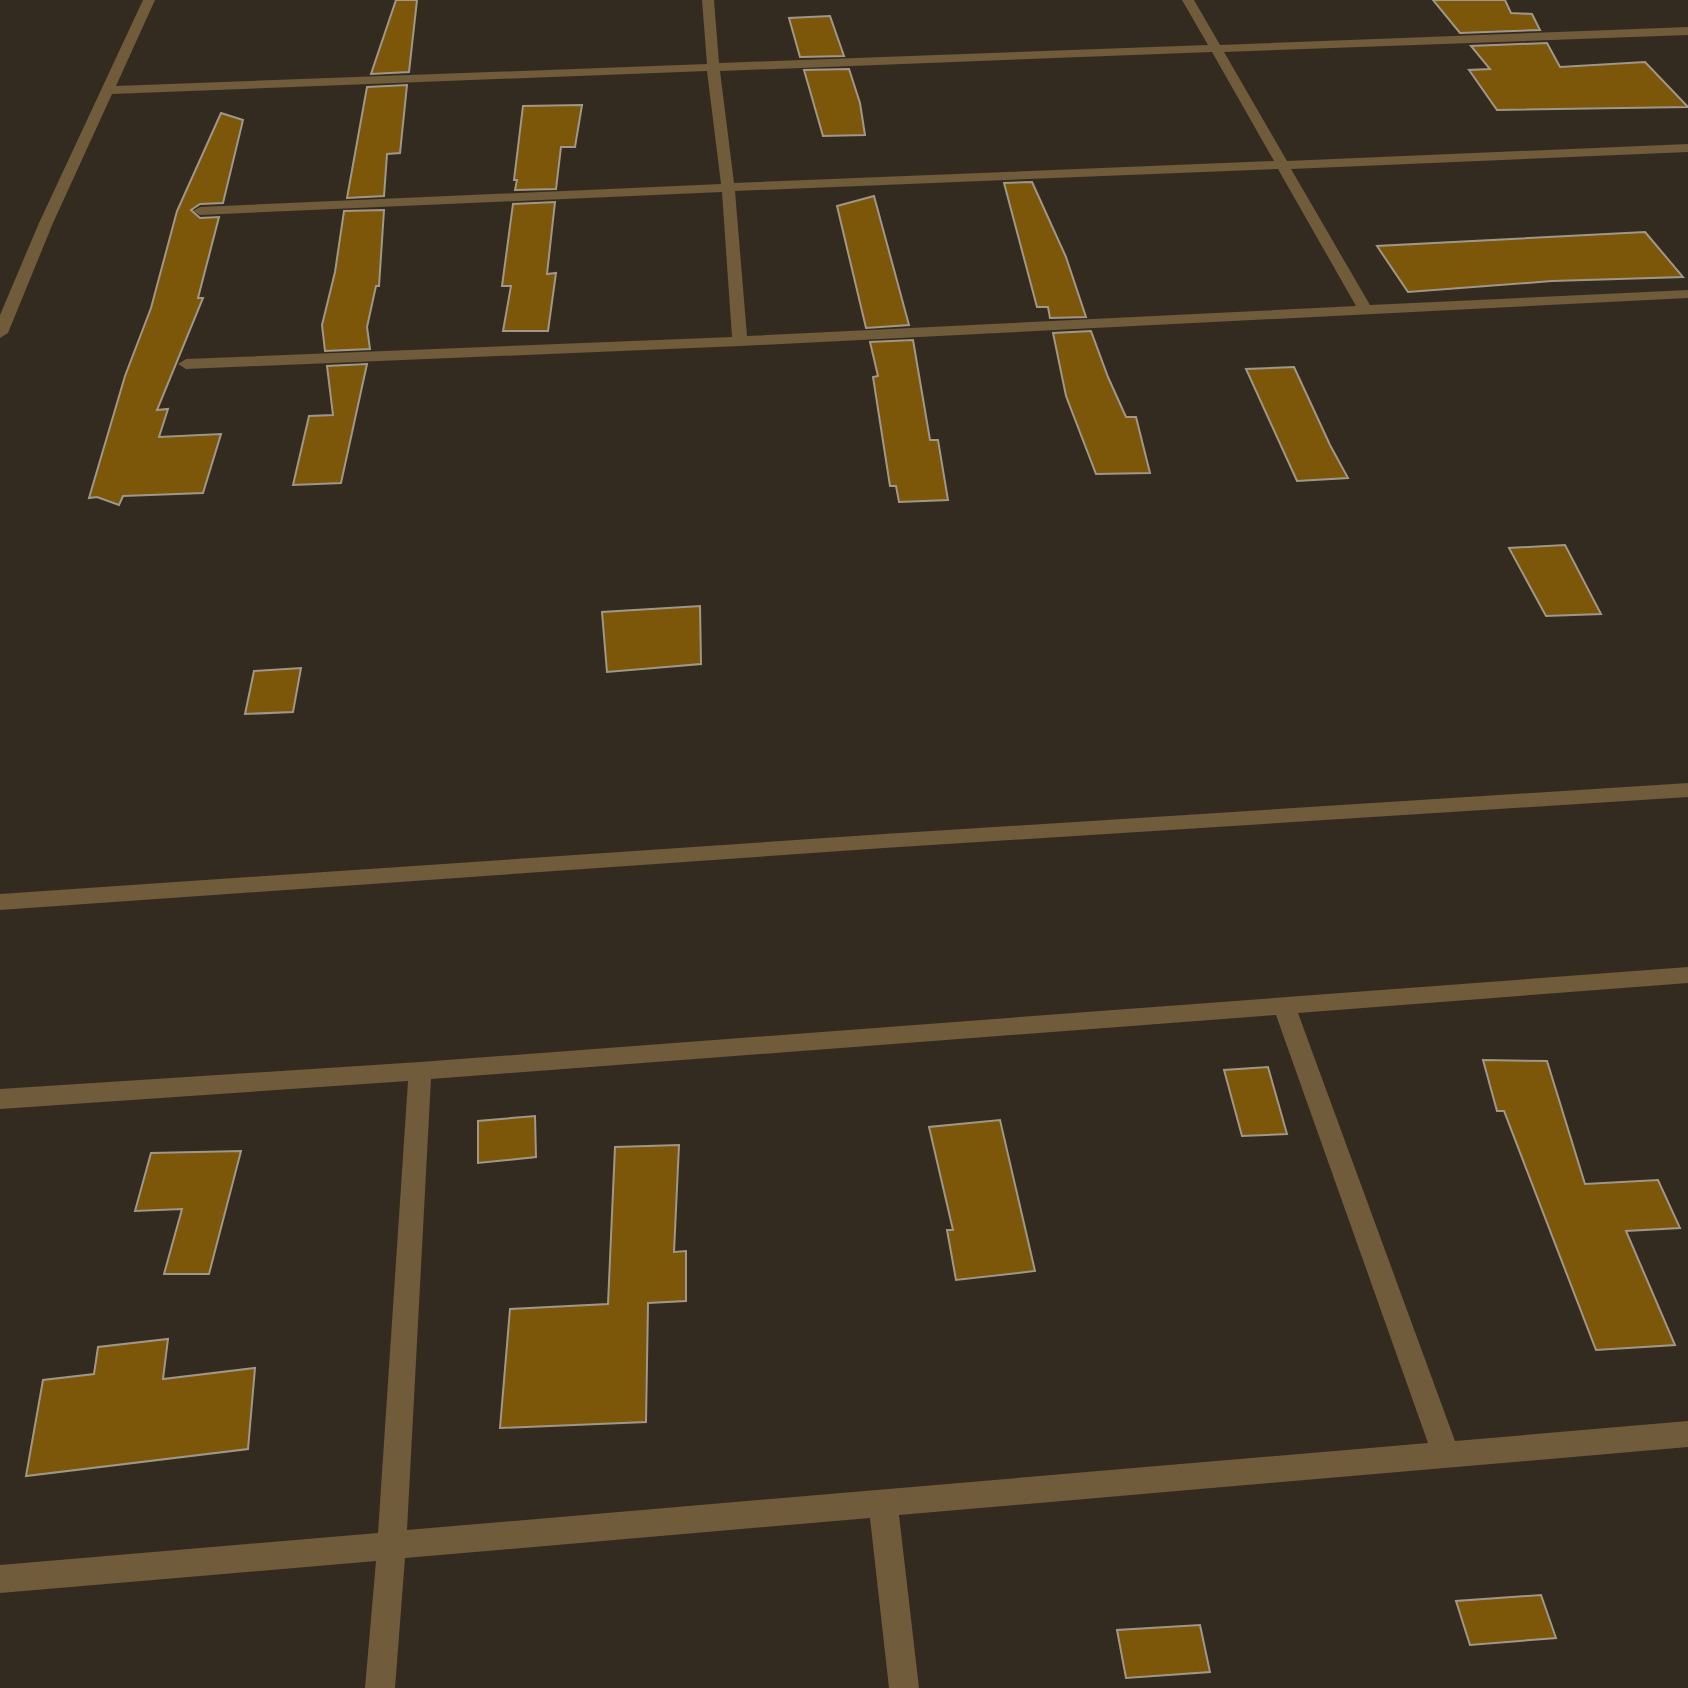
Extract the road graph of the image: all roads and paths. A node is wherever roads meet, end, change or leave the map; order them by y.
1 (149, 0) edge
2 (708, 0) edge
3 (1188, 0) edge
4 (1688, 31) edge
5 (1215, 49) junction
6 (713, 68) junction
7 (106, 90) junction
8 (1688, 148) edge
9 (1281, 166) junction
10 (728, 186) junction
11 (200, 211) dead end
12 (1688, 294) edge
13 (1366, 312) junction
14 (0, 333) edge
15 (740, 341) junction
16 (186, 365) dead end
17 (1688, 790) edge
18 (0, 902) edge
19 (1688, 975) edge
20 (1283, 1004) junction
21 (420, 1071) junction
22 (0, 1099) edge
23 (1688, 1434) edge
24 (1446, 1455) junction
25 (883, 1504) junction
26 (392, 1546) junction
27 (0, 1578) edge
28 (380, 1688) edge
29 (904, 1688) edge

1 - 7 street
2 - 6 street
3 - 5 street
4 - 5 street
5 - 6 street
5 - 9 street
6 - 7 street
6 - 10 street
7 - 14 street
8 - 9 street
9 - 10 street
9 - 13 street
10 - 11 street
10 - 15 street
12 - 13 street
13 - 15 street
15 - 16 street
17 - 18 street
19 - 20 street
20 - 21 street
20 - 24 street
21 - 22 street
21 - 26 street
23 - 24 street
24 - 25 street
25 - 26 street
25 - 29 street
26 - 27 street
26 - 28 street

